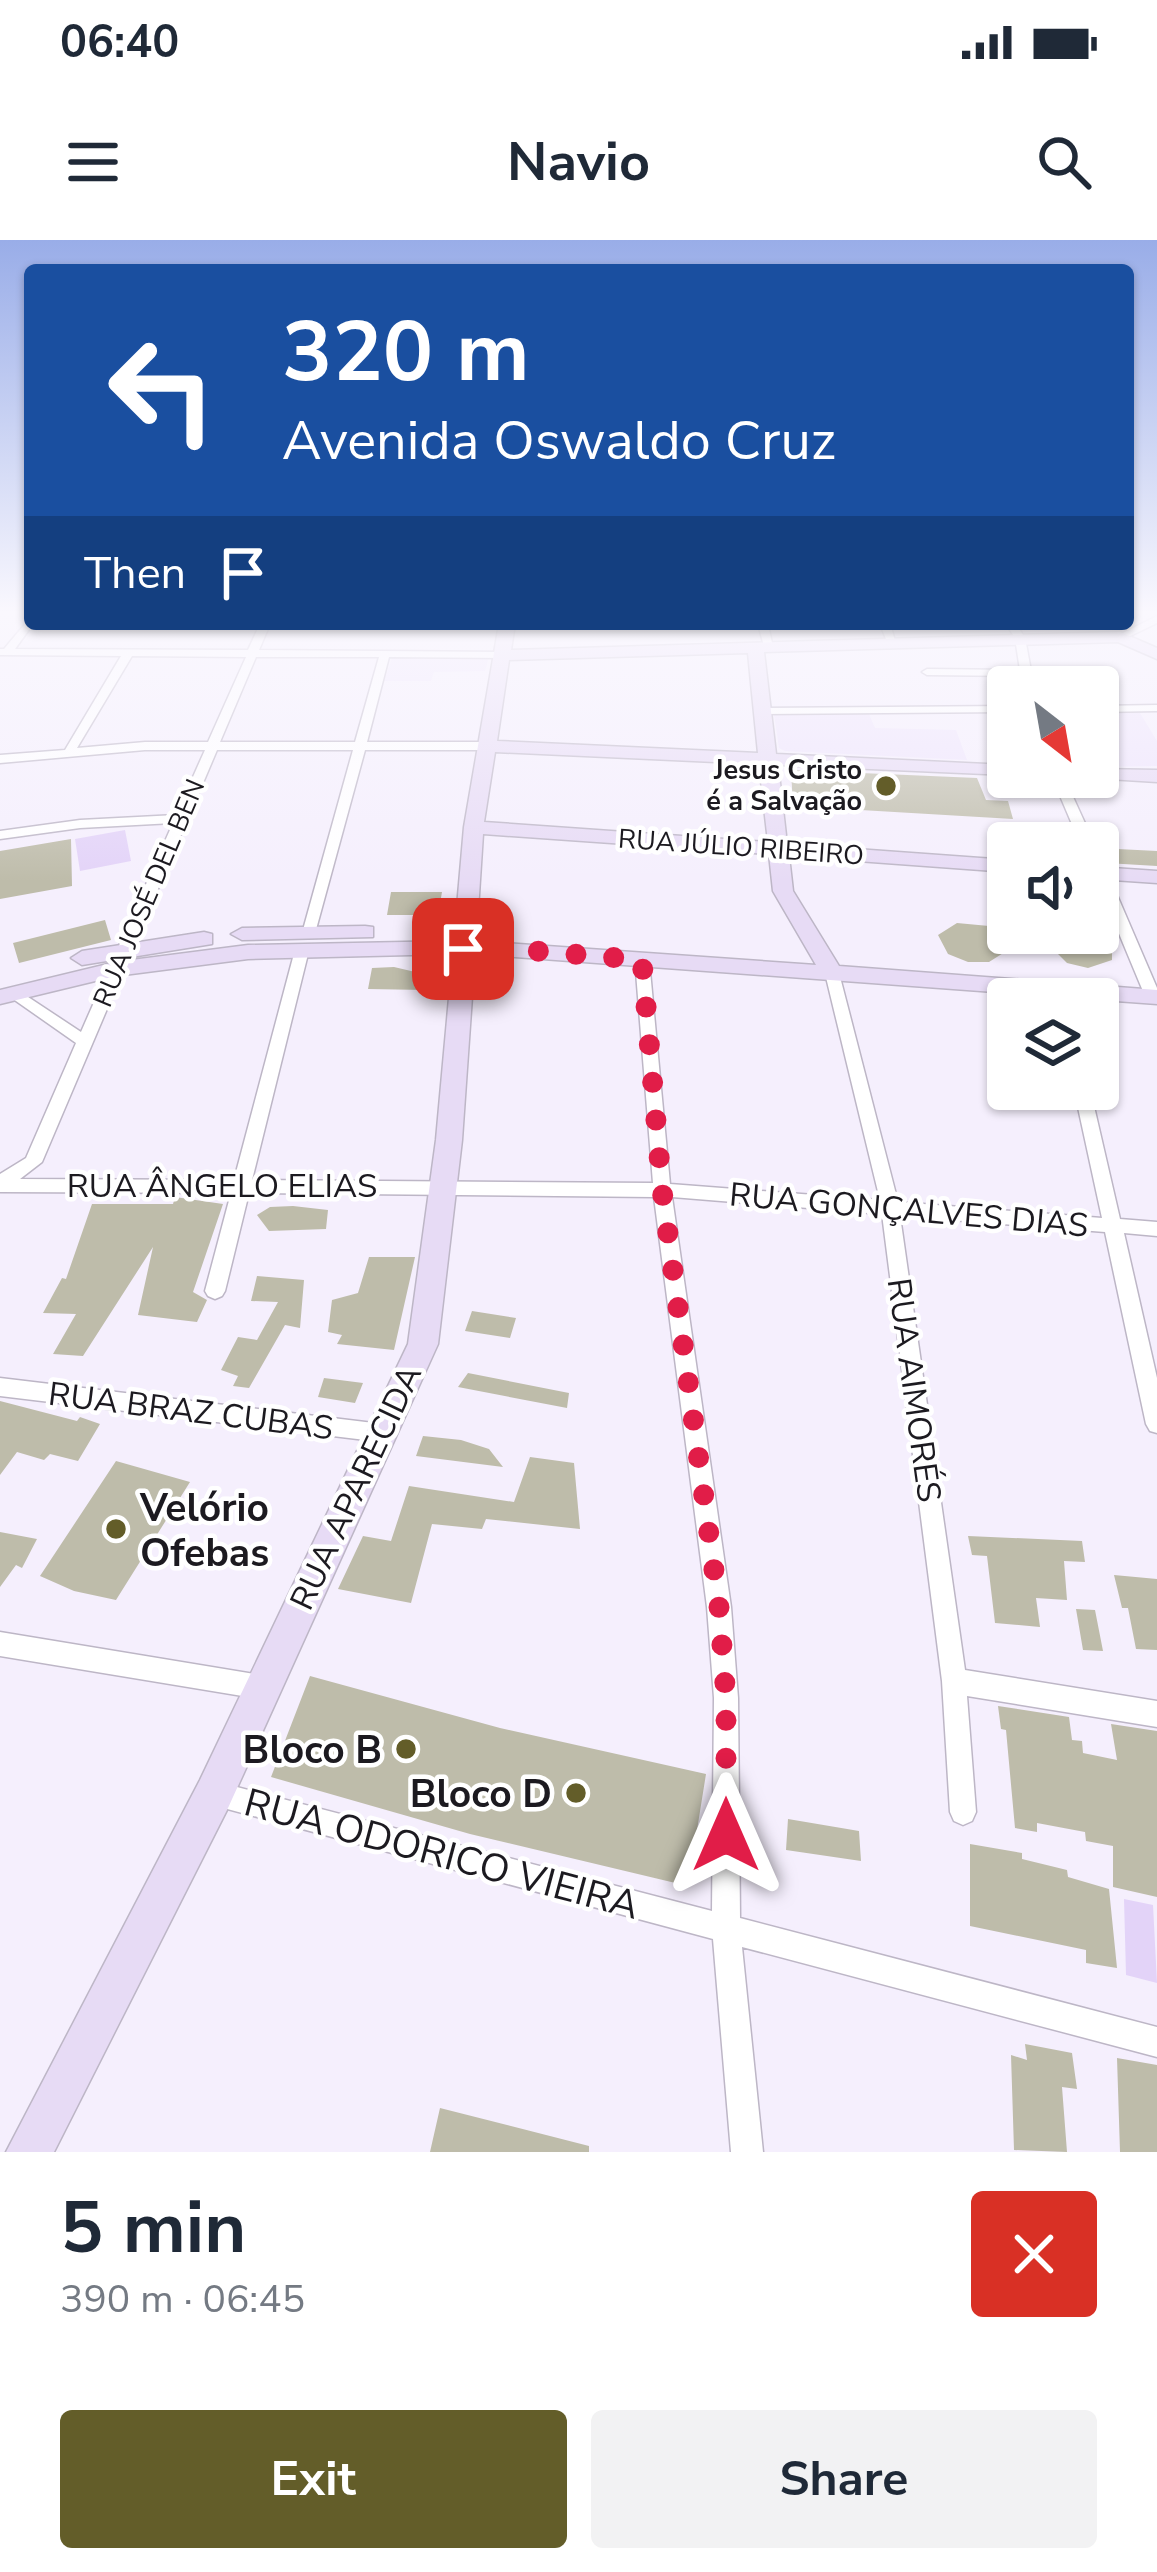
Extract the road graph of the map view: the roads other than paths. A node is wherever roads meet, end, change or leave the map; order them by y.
1 (98, 704) edge
2 (231, 704) edge
3 (372, 704) edge
4 (495, 704) edge
5 (763, 704) edge
6 (1157, 708) edge
7 (1119, 709) edge
8 (987, 710) edge
9 (763, 711) junction
10 (361, 744) junction
11 (213, 745) junction
12 (487, 746) junction
13 (70, 751) junction
14 (0, 759) edge
15 (769, 759) junction
16 (987, 769) edge
17 (1119, 775) edge
18 (1157, 776) edge
19 (180, 819) junction
20 (474, 827) junction
21 (0, 835) edge
22 (776, 849) junction
23 (987, 864) edge
24 (1119, 873) edge
25 (1157, 877) edge
26 (1119, 916) edge
27 (464, 936) junction
28 (306, 940) junction
29 (121, 959) junction
30 (642, 960) junction
31 (832, 973) junction
32 (987, 987) edge
33 (4, 990) edge
34 (1119, 995) edge
35 (1155, 996) edge
36 (86, 1042) junction
37 (1087, 1110) edge
38 (33, 1162) junction
39 (0, 1184) edge
40 (59, 1185) junction
41 (444, 1185) junction
42 (239, 1186) junction
43 (662, 1190) junction
44 (890, 1206) junction
45 (1115, 1226) junction
46 (1157, 1229) edge
47 (215, 1291) dead end
48 (0, 1387) edge
49 (1157, 1424) edge
50 (382, 1433) junction
51 (0, 1644) edge
52 (954, 1681) junction
53 (261, 1687) junction
54 (1157, 1714) edge
55 (214, 1794) junction
56 (963, 1812) dead end
57 (726, 1927) junction
58 (1157, 2042) edge
59 (29, 2152) edge
60 (747, 2152) edge

1 - 13 street
2 - 11 street, RUA JOSÉ DEL BEN
3 - 10 street
4 - 12 main road, RUA APARECIDA
5 - 9 main road
6 - 7 street
8 - 9 street
9 - 15 main road
10 - 11 street
10 - 12 street
10 - 28 street
11 - 13 street
11 - 19 street, RUA JOSÉ DEL BEN
12 - 15 main road
12 - 20 main road, RUA APARECIDA
13 - 14 street
15 - 16 main road
15 - 22 main road
17 - 18 main road
19 - 21 street
19 - 29 street, RUA JOSÉ DEL BEN
20 - 22 main road, RUA JÚLIO RIBEIRO
20 - 27 main road, RUA APARECIDA
22 - 23 main road, RUA JÚLIO RIBEIRO
22 - 31 main road
24 - 25 main road
26 - 35 street
27 - 28 main road
27 - 30 main road
27 - 41 main road, RUA APARECIDA
28 - 29 main road
28 - 42 street
29 - 33 main road
29 - 36 street, RUA JOSÉ DEL BEN
30 - 31 main road
30 - 43 street
31 - 32 main road
31 - 44 street, RUA AIMORÉS
33 - 36 street
34 - 35 main road
36 - 38 street, RUA JOSÉ DEL BEN
37 - 45 street
38 - 39 street
38 - 40 street
39 - 40 street, RUA ÂNGELO ELIAS
40 - 42 street, RUA ÂNGELO ELIAS
41 - 42 street, RUA ÂNGELO ELIAS
41 - 43 street, RUA GONÇALVES DIAS
41 - 50 main road, RUA APARECIDA
42 - 47 street
43 - 44 street, RUA GONÇALVES DIAS
43 - 57 street
44 - 45 street, RUA GONÇALVES DIAS
44 - 52 street, RUA AIMORÉS
45 - 46 street, RUA GONÇALVES DIAS
45 - 49 street
48 - 50 street, RUA BRAZ CUBAS
50 - 53 main road, RUA APARECIDA
51 - 53 street
52 - 54 street
52 - 56 street, RUA AIMORÉS
53 - 55 main road, RUA APARECIDA
55 - 57 street, RUA ODORICO VIEIRA
55 - 59 main road, RUA APARECIDA
57 - 58 street, RUA ODORICO VIEIRA
57 - 60 street

